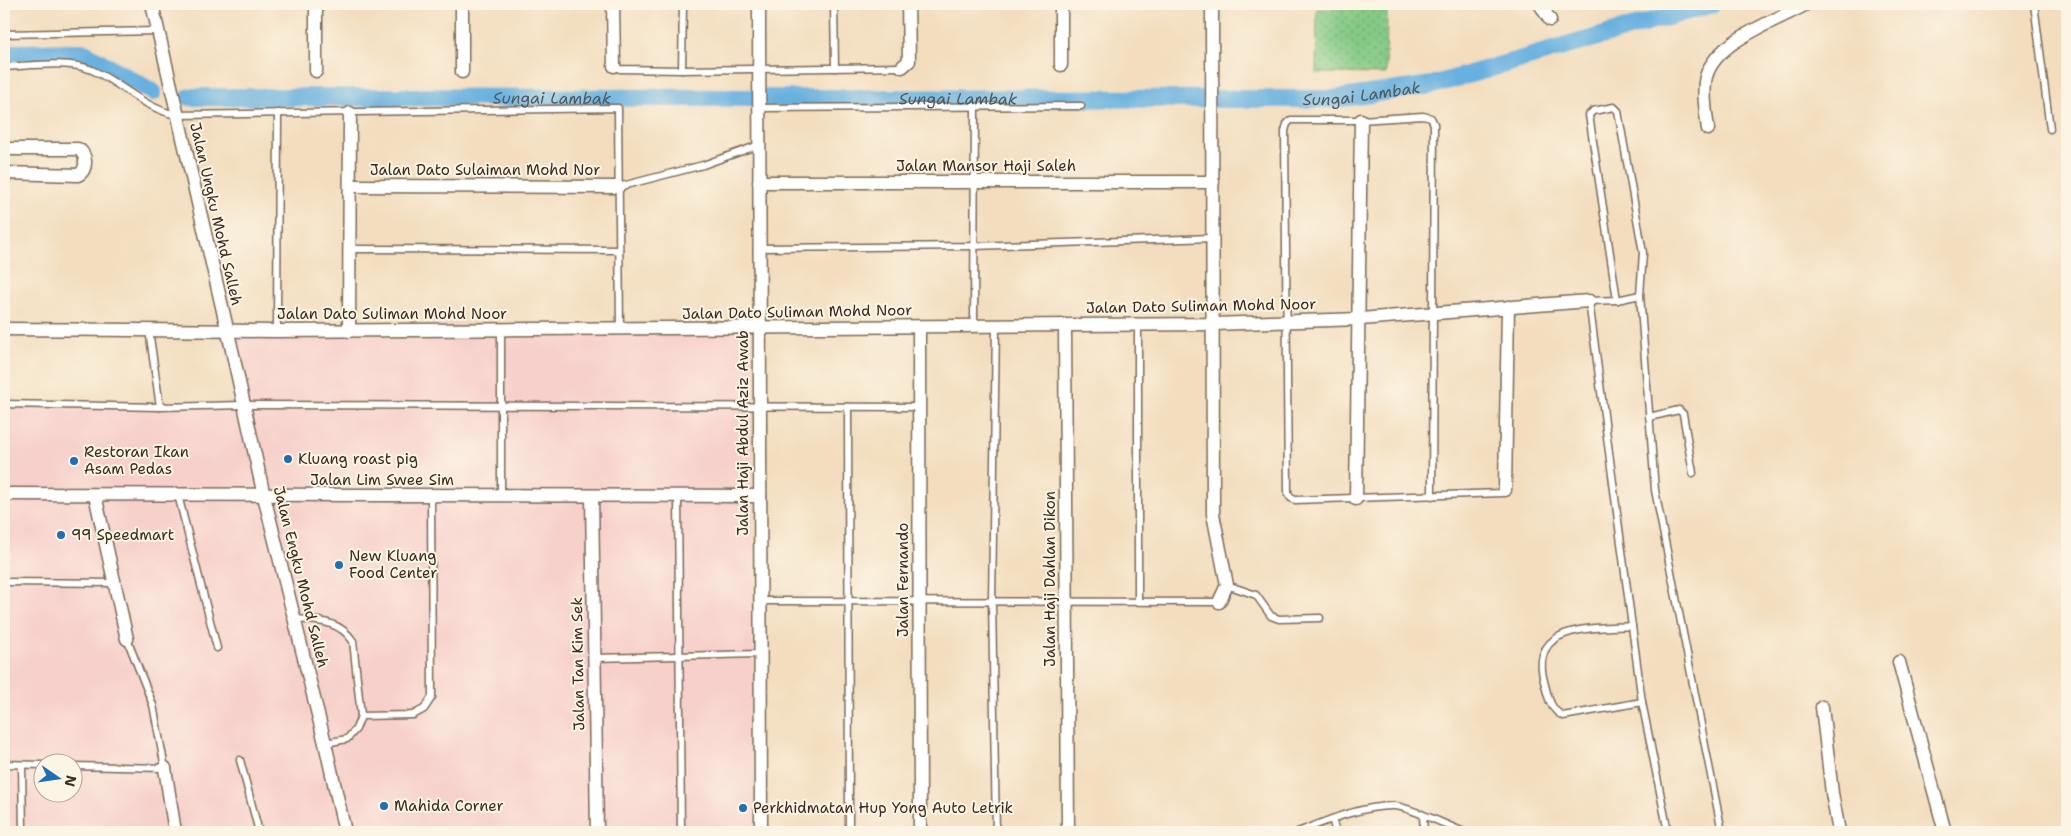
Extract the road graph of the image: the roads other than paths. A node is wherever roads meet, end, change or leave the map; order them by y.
1 (152, 4) edge
2 (316, 4) edge
3 (462, 4) edge
4 (613, 4) edge
5 (683, 4) edge
6 (759, 4) edge
7 (834, 4) edge
8 (908, 4) edge
9 (1061, 4) edge
10 (1212, 4) edge
11 (1540, 4) edge
12 (1806, 4) edge
13 (2034, 4) edge
14 (1550, 20) dead end
15 (157, 31) junction
16 (4, 34) edge
17 (1061, 65) dead end
18 (614, 66) joint
19 (4, 67) edge
20 (902, 67) joint
21 (835, 68) junction
22 (759, 69) junction
23 (682, 70) junction
24 (316, 71) dead end
25 (462, 72) dead end
26 (759, 106) junction
27 (975, 106) junction
28 (1081, 106) dead end
29 (175, 110) junction
30 (278, 113) junction
31 (350, 113) junction
32 (1361, 120) junction
33 (1708, 129) dead end
34 (2050, 129) dead end
35 (759, 145) junction
36 (4, 149) edge
37 (4, 173) edge
38 (759, 182) junction
39 (974, 182) junction
40 (1213, 182) junction
41 (351, 186) junction
42 (618, 186) junction
43 (1213, 238) junction
44 (974, 246) junction
45 (759, 248) junction
46 (350, 249) junction
47 (619, 250) junction
48 (1640, 295) junction
49 (1617, 300) junction
50 (1589, 301) junction
51 (1508, 307) junction
52 (1432, 313) junction
53 (1360, 319) junction
54 (1287, 321) junction
55 (1214, 324) junction
56 (1065, 325) junction
57 (1138, 325) junction
58 (974, 326) junction
59 (996, 326) junction
60 (919, 327) junction
61 (620, 329) junction
62 (759, 329) junction
63 (4, 330) edge
64 (149, 330) junction
65 (227, 330) junction
66 (501, 330) junction
67 (277, 331) junction
68 (349, 331) junction
69 (4, 404) edge
70 (244, 405) junction
71 (501, 405) junction
72 (160, 406) junction
73 (759, 407) junction
74 (848, 407) junction
75 (919, 407) junction
76 (1649, 417) junction
77 (1693, 473) dead end
78 (1505, 490) joint
79 (4, 494) edge
80 (95, 495) junction
81 (178, 495) junction
82 (264, 496) junction
83 (431, 496) junction
84 (501, 496) junction
85 (592, 496) junction
86 (678, 496) junction
87 (760, 496) junction
88 (1432, 496) junction
89 (1356, 499) junction
90 (4, 582) edge
91 (115, 583) junction
92 (1227, 585) junction
93 (760, 601) junction
94 (848, 601) junction
95 (919, 601) junction
96 (992, 601) junction
97 (1067, 601) junction
98 (1138, 602) junction
99 (1219, 602) joint
100 (1320, 618) dead end
101 (295, 619) junction
102 (1632, 626) junction
103 (127, 639) joint
104 (217, 648) dead end
105 (760, 654) junction
106 (679, 656) junction
107 (594, 658) junction
108 (1899, 662) dead end
109 (1642, 702) junction
110 (1822, 707) dead end
111 (361, 716) junction
112 (325, 743) junction
113 (240, 760) dead end
114 (4, 764) edge
115 (22, 765) junction
116 (32, 766) edge
117 (82, 766) edge
118 (166, 768) junction
119 (1423, 816) junction
120 (1332, 819) junction
121 (23, 832) edge
122 (175, 832) edge
123 (258, 832) edge
124 (345, 832) edge
125 (597, 832) edge
126 (681, 832) edge
127 (760, 832) edge
128 (850, 832) edge
129 (920, 832) edge
130 (996, 832) edge
131 (1068, 832) edge
132 (1298, 832) edge
133 (1336, 832) edge
134 (1424, 832) edge
135 (1464, 832) edge
136 (1668, 832) edge
137 (1722, 832) edge
138 (1839, 832) edge
139 (1944, 832) edge

1 - 15 street, Jalan Ungku Mohd Salleh
2 - 24 street
3 - 25 street
4 - 18 street
5 - 23 lane
6 - 22 street, Jalan Haji Abdul Aziz Awab
7 - 21 lane
8 - 20 street
9 - 17 street
10 - 40 street
11 - 14 street
12 - 33 street
13 - 34 lane
15 - 16 lane
15 - 29 street, Jalan Ungku Mohd Salleh
18 - 23 lane
19 - 29 lane
20 - 21 lane
21 - 22 lane
22 - 23 lane
22 - 26 street, Jalan Haji Abdul Aziz Awab
26 - 27 lane
26 - 35 street, Jalan Haji Abdul Aziz Awab
27 - 28 lane
27 - 39 lane
29 - 30 lane
29 - 65 street, Jalan Ungku Mohd Salleh
30 - 31 lane
30 - 67 lane
31 - 41 street
31 - 42 lane
32 - 52 lane
32 - 53 street
32 - 54 lane
35 - 38 street, Jalan Haji Abdul Aziz Awab
35 - 42 lane
36 - 37 street
38 - 39 street, Jalan Mansor Haji Saleh
38 - 45 street, Jalan Haji Abdul Aziz Awab
39 - 40 street, Jalan Mansor Haji Saleh
39 - 44 lane
40 - 43 street
41 - 42 street, Jalan Dato Sulaiman Mohd Nor
41 - 46 street
42 - 47 lane
43 - 44 lane
43 - 55 street
44 - 45 lane
44 - 58 lane
45 - 62 street, Jalan Haji Abdul Aziz Awab
46 - 47 lane
46 - 68 street
47 - 61 lane
48 - 49 lane
48 - 49 lane
48 - 76 lane
49 - 50 lane
50 - 51 street, Jalan Dato Suliman Mohd Noor
50 - 102 lane
51 - 52 street, Jalan Dato Suliman Mohd Noor
51 - 78 street
52 - 53 street, Jalan Dato Suliman Mohd Noor
52 - 88 lane
53 - 54 street, Jalan Dato Suliman Mohd Noor
53 - 89 street
54 - 55 street, Jalan Dato Suliman Mohd Noor
54 - 89 lane
55 - 57 street, Jalan Dato Suliman Mohd Noor
55 - 92 street
56 - 57 street, Jalan Dato Suliman Mohd Noor
56 - 59 street, Jalan Dato Suliman Mohd Noor
56 - 97 street, Jalan Haji Dahlan Dikon
57 - 98 lane
58 - 59 street, Jalan Dato Suliman Mohd Noor
58 - 60 street, Jalan Dato Suliman Mohd Noor
59 - 96 lane
60 - 62 street, Jalan Dato Suliman Mohd Noor
60 - 75 street, Jalan Fernando
61 - 62 street, Jalan Dato Suliman Mohd Noor
61 - 66 street, Jalan Dato Suliman Mohd Noor
62 - 73 street, Jalan Haji Abdul Aziz Awab
63 - 64 street, Jalan Dato Suliman Mohd Noor
64 - 65 street, Jalan Dato Suliman Mohd Noor
64 - 72 lane
65 - 67 street, Jalan Dato Suliman Mohd Noor
65 - 70 street, Jalan Engku Mohd Salleh
66 - 68 street, Jalan Dato Suliman Mohd Noor
66 - 71 lane
67 - 68 street, Jalan Dato Suliman Mohd Noor
69 - 72 lane
70 - 71 lane
70 - 72 lane
70 - 82 street, Jalan Engku Mohd Salleh
71 - 73 lane
71 - 84 lane
73 - 74 lane
73 - 87 street, Jalan Haji Abdul Aziz Awab
74 - 75 lane
74 - 94 lane
75 - 95 street, Jalan Fernando
76 - 77 lane
76 - 137 lane
78 - 88 lane
79 - 80 street, Jalan Lim Swee Sim
80 - 81 street, Jalan Lim Swee Sim
80 - 91 street
81 - 82 street, Jalan Lim Swee Sim
81 - 104 lane
82 - 83 street, Jalan Lim Swee Sim
82 - 101 street, Jalan Engku Mohd Salleh
83 - 84 street, Jalan Lim Swee Sim
83 - 111 lane
84 - 85 street, Jalan Lim Swee Sim
85 - 86 street, Jalan Lim Swee Sim
85 - 107 street, Jalan Tan Kim Sek
86 - 87 street, Jalan Lim Swee Sim
86 - 106 lane
87 - 93 street, Jalan Haji Abdul Aziz Awab
88 - 89 lane
90 - 91 lane
91 - 103 street
92 - 99 street
92 - 100 lane
93 - 94 lane
93 - 105 street, Jalan Haji Abdul Aziz Awab
94 - 95 lane
94 - 128 lane
95 - 96 lane
95 - 129 street, Jalan Fernando
96 - 97 lane
96 - 130 lane
97 - 98 lane
97 - 131 street, Jalan Haji Dahlan Dikon
98 - 99 lane
101 - 111 lane
101 - 112 street, Jalan Engku Mohd Salleh
102 - 109 lane
102 - 109 lane
103 - 118 lane
105 - 106 lane
105 - 127 street, Jalan Haji Abdul Aziz Awab
106 - 107 lane
106 - 126 lane
107 - 125 street, Jalan Tan Kim Sek
108 - 139 street
109 - 136 lane
110 - 138 street
111 - 112 lane
112 - 124 street, Jalan Engku Mohd Salleh
113 - 123 lane
114 - 115 lane
115 - 116 lane
115 - 121 lane
117 - 118 lane
118 - 122 street
119 - 120 lane
119 - 134 lane
119 - 135 lane
120 - 132 lane
120 - 133 lane

